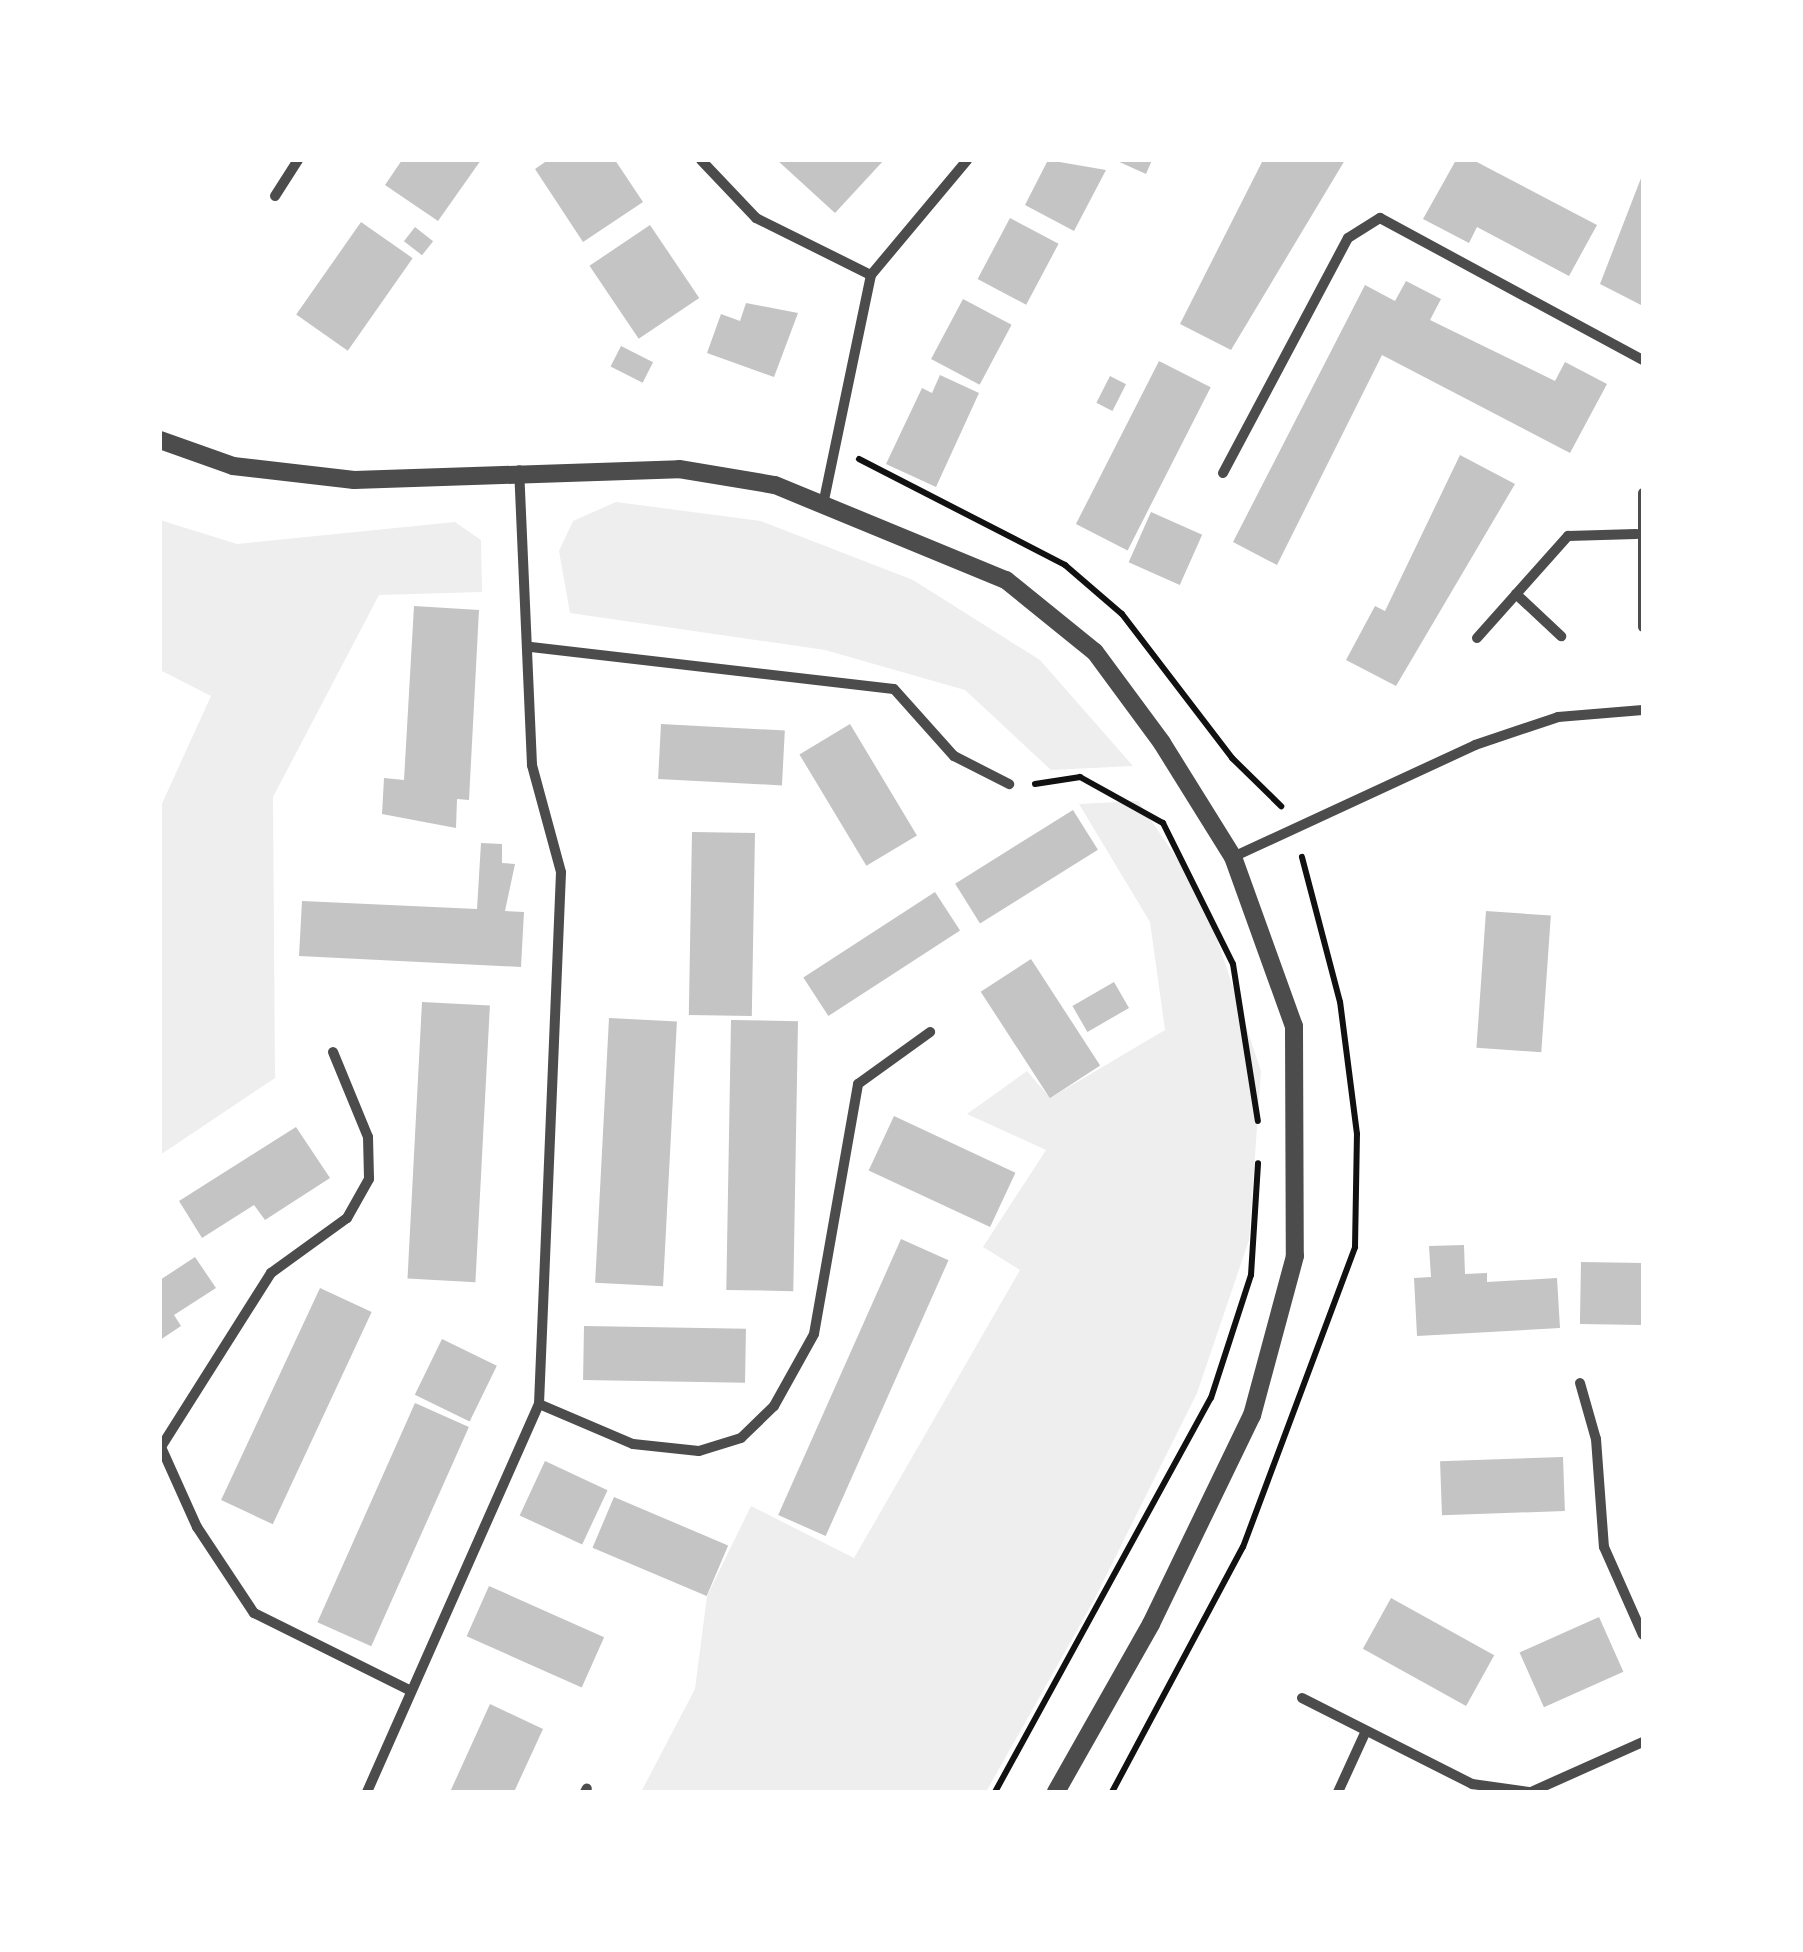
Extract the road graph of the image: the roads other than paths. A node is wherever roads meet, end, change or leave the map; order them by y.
1 (298, 160) edge
2 (700, 160) edge
3 (967, 160) edge
4 (275, 196) dead end
5 (871, 274) junction
6 (1643, 360) edge
7 (160, 440) edge
8 (519, 469) junction
9 (1223, 473) dead end
10 (1643, 493) edge
11 (824, 500) junction
12 (1636, 534) junction
13 (1516, 594) junction
14 (1643, 626) edge
15 (1561, 636) dead end
16 (1477, 638) dead end
17 (531, 647) junction
18 (1643, 710) edge
19 (1009, 784) road end
20 (1233, 858) junction
21 (930, 1032) dead end
22 (332, 1052) dead end
23 (1580, 1384) dead end
24 (539, 1404) junction
25 (1643, 1635) edge
26 (408, 1689) junction
27 (1302, 1698) dead end
28 (1364, 1733) junction
29 (1643, 1742) edge
30 (367, 1792) edge
31 (1056, 1792) edge
32 (1338, 1792) edge
33 (1530, 1792) edge

1 - 4 street
2 - 5 street
3 - 5 street
5 - 11 street
6 - 9 street
7 - 8 street
8 - 11 street
8 - 17 street
10 - 12 street
11 - 20 street
12 - 13 street
12 - 14 street
13 - 15 street
13 - 16 street
17 - 19 street
17 - 24 street
18 - 20 street
20 - 31 street
21 - 24 street
22 - 26 street
23 - 25 street
24 - 26 street
26 - 30 street
27 - 28 street
28 - 32 street
28 - 33 street
29 - 33 street

